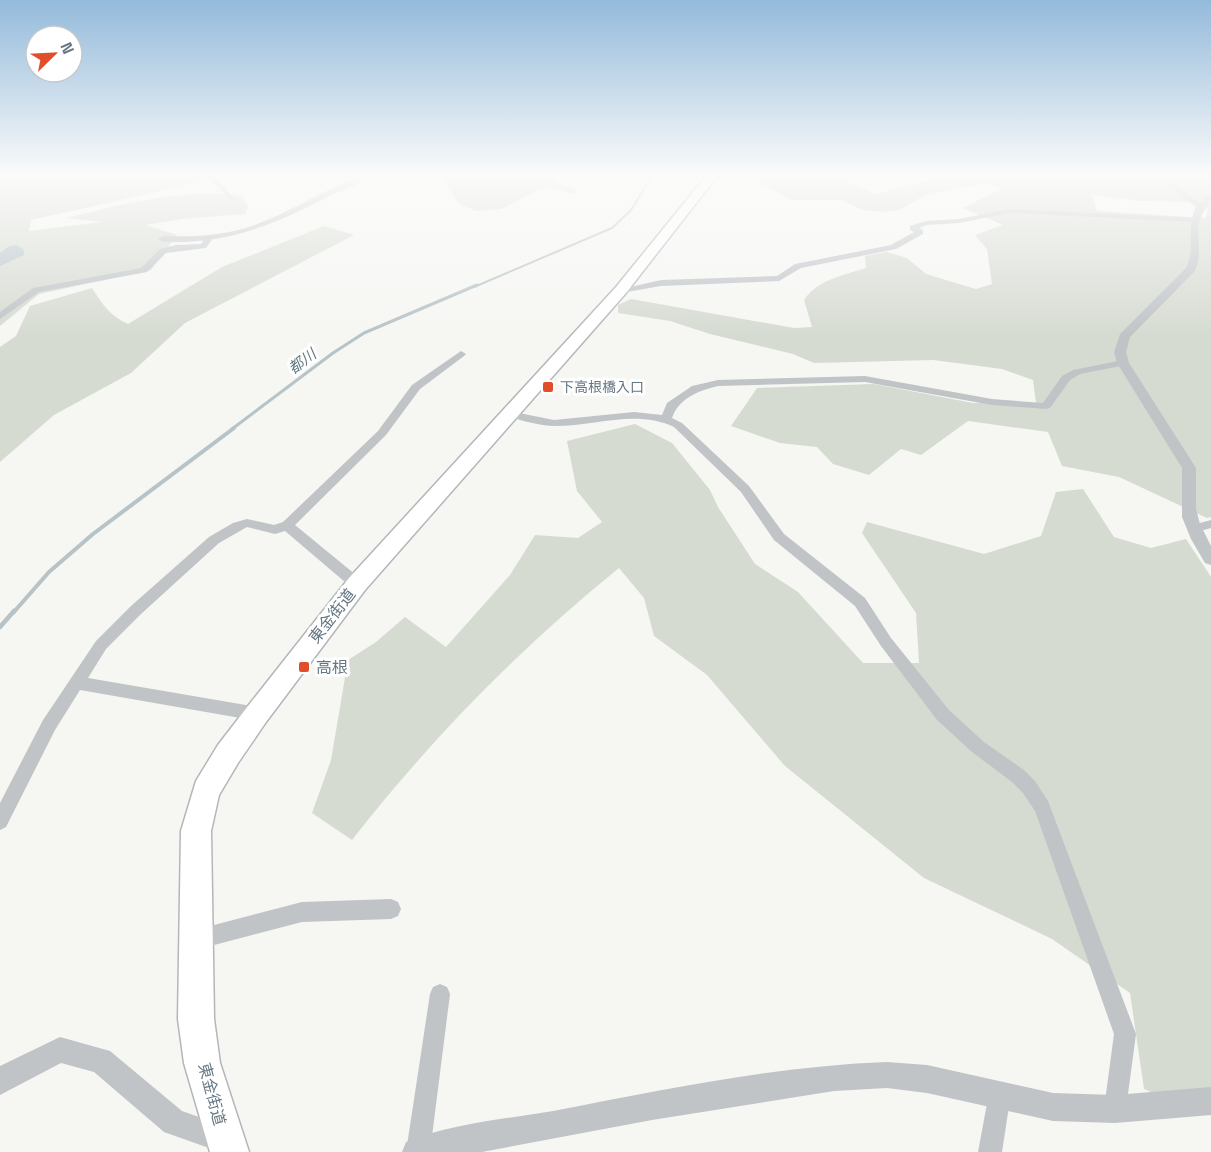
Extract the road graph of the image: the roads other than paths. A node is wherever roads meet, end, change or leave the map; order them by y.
1 (249, 229) edge
2 (669, 229) edge
3 (914, 229) edge
4 (1195, 229) edge
5 (209, 238) junction
6 (163, 239) dead end
7 (621, 290) junction
8 (0, 316) edge
9 (461, 354) dead end
10 (1124, 363) junction
11 (509, 414) junction
12 (666, 419) junction
13 (1211, 524) edge
14 (287, 525) junction
15 (1193, 529) junction
16 (1211, 559) edge
17 (357, 584) junction
18 (76, 683) junction
19 (257, 714) junction
20 (0, 821) edge
21 (391, 909) dead end
22 (194, 940) junction
23 (440, 994) dead end
24 (0, 1081) edge
25 (1000, 1093) junction
26 (1211, 1101) edge
27 (1115, 1109) junction
28 (227, 1146) edge
29 (417, 1152) edge
30 (990, 1152) edge

1 - 5 street
2 - 7 highway, 東金街道
3 - 7 street
4 - 10 street
5 - 6 street
5 - 8 street
7 - 11 highway, 東金街道
9 - 14 street
10 - 12 street
10 - 15 street
11 - 12 street
11 - 17 highway, 東金街道
12 - 27 street
13 - 15 street
14 - 17 street
14 - 18 street
15 - 16 street
17 - 19 highway, 東金街道
18 - 19 street
18 - 20 street
19 - 22 highway, 東金街道
21 - 22 street
22 - 28 highway, 東金街道
23 - 29 street
24 - 28 street
25 - 27 street
25 - 29 street
25 - 30 street
26 - 27 street

